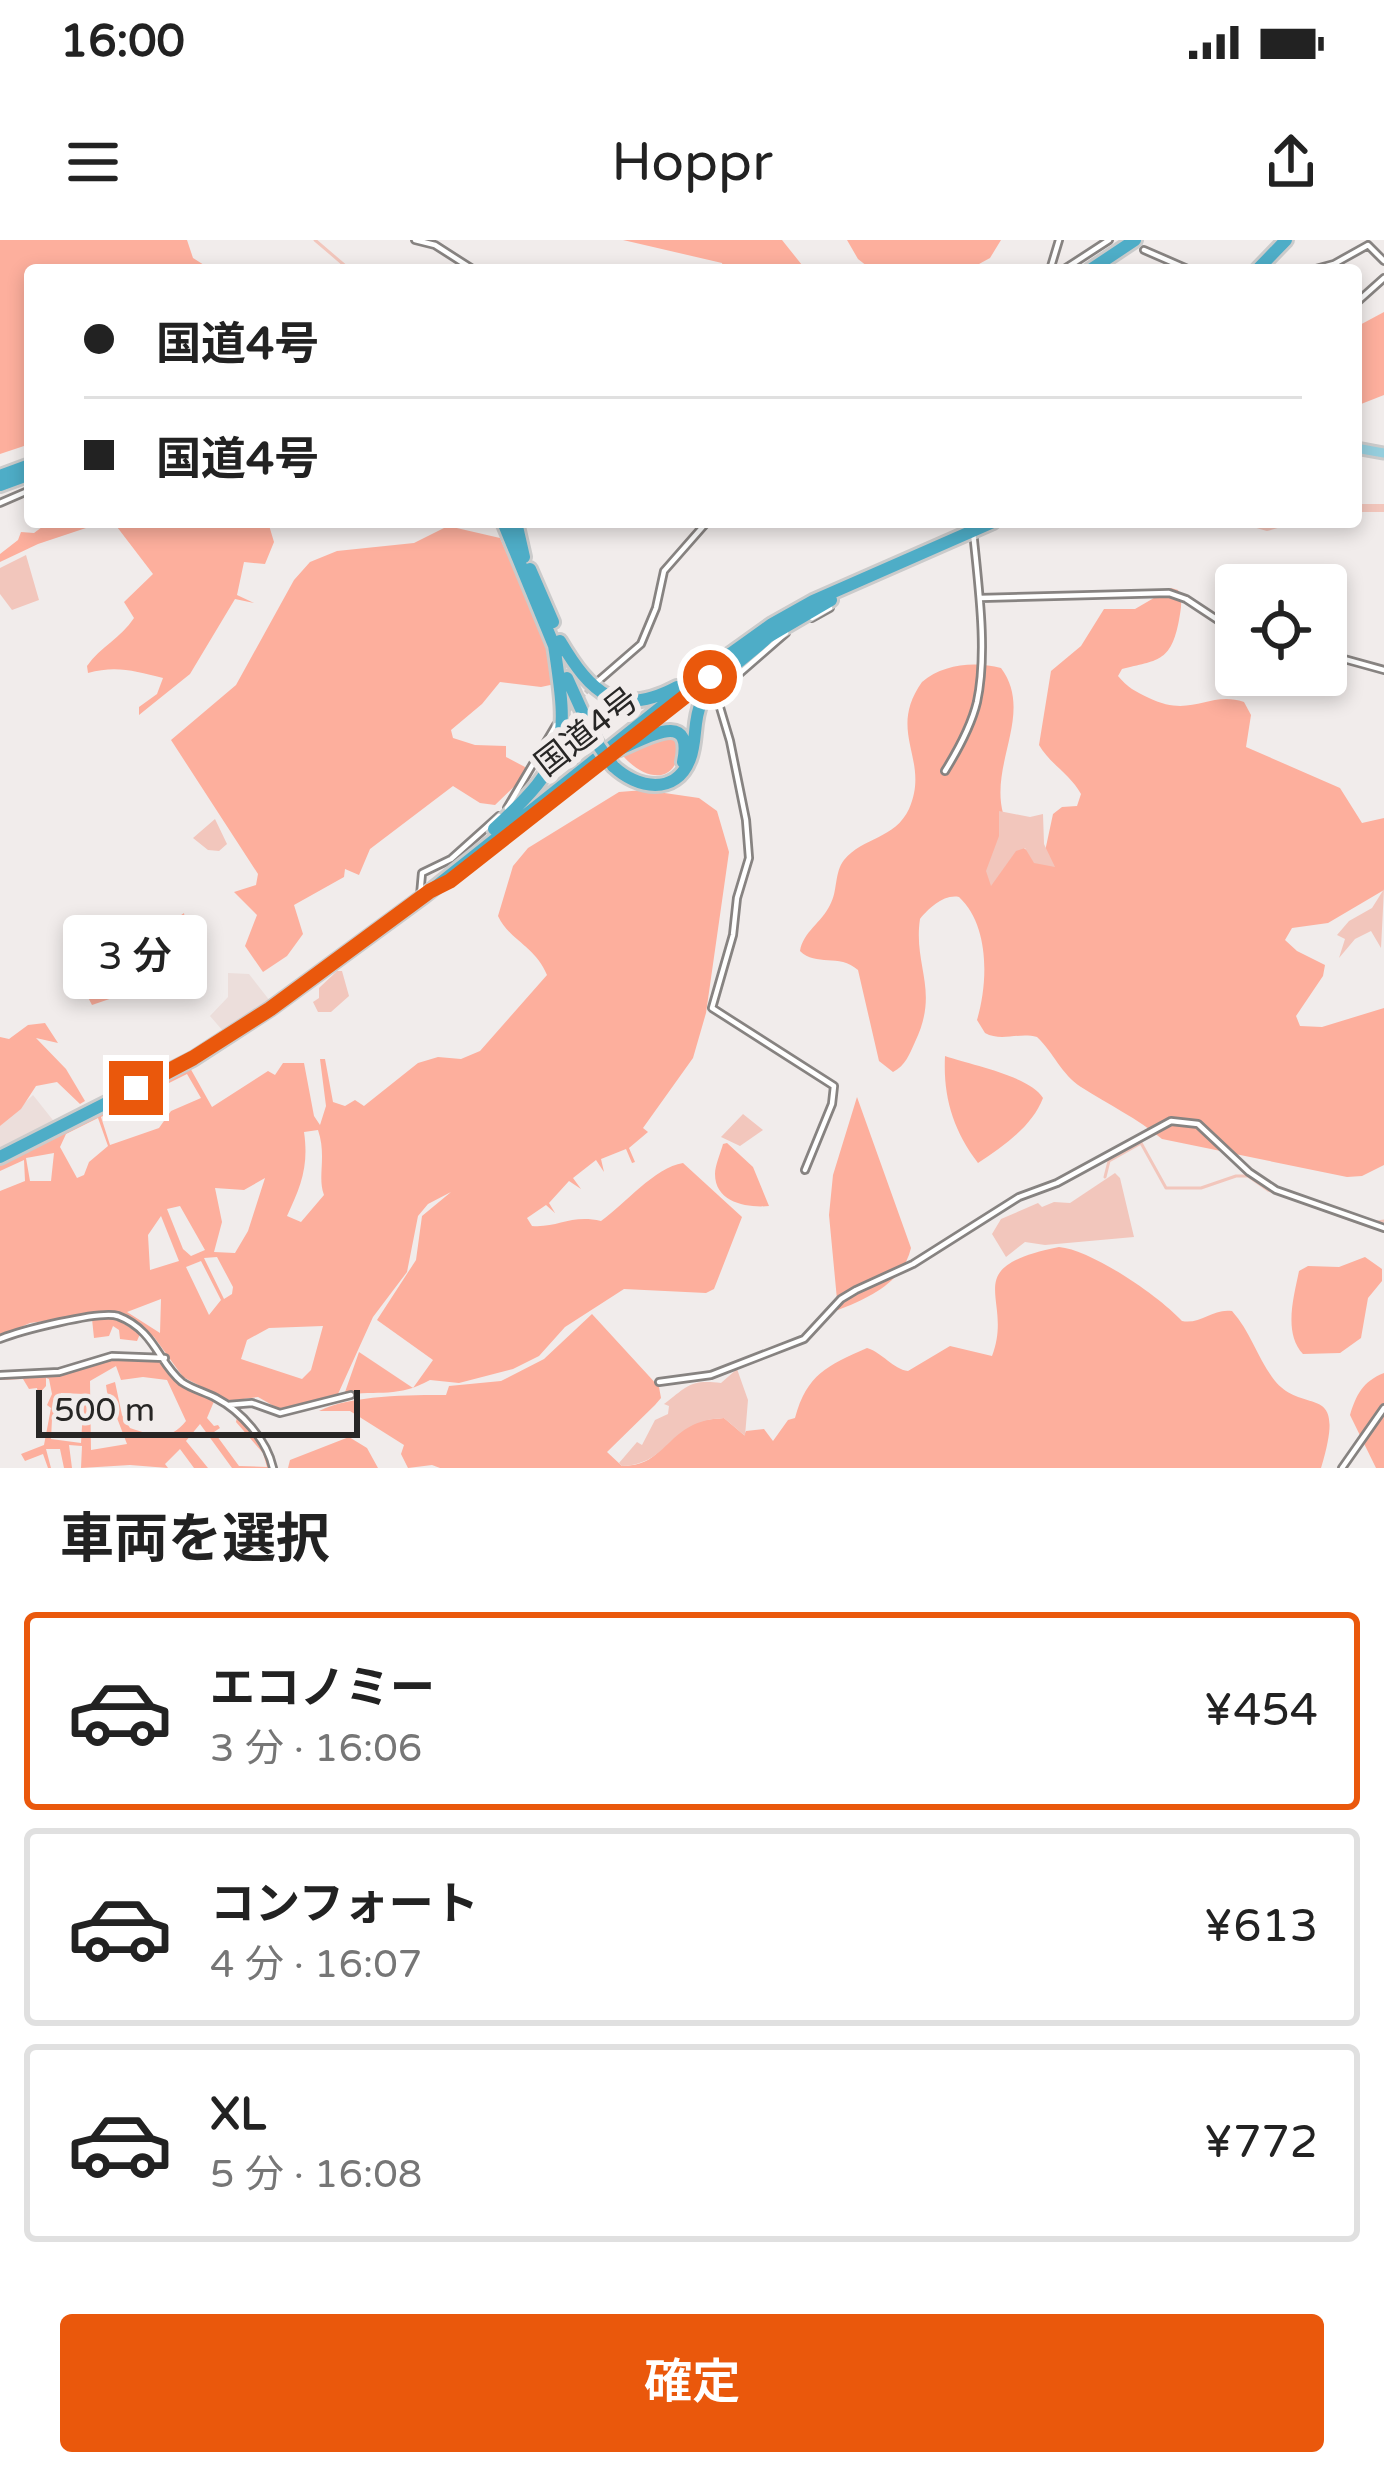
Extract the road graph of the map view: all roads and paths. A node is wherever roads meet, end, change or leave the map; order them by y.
1 (415, 240) edge
2 (1109, 240) edge
3 (1121, 240) edge
4 (1286, 240) edge
5 (1140, 245) edge
6 (1384, 261) edge
7 (465, 264) edge
8 (1072, 264) edge
9 (1085, 264) edge
10 (1102, 264) edge
11 (1178, 264) edge
12 (1263, 264) edge
13 (1334, 264) edge
14 (508, 528) edge
15 (702, 528) edge
16 (980, 528) edge
17 (973, 531) junction
18 (980, 598) junction
19 (830, 608) dead end
20 (797, 618) junction
21 (1215, 618) edge
22 (770, 630) junction
23 (556, 635) junction
24 (1347, 660) edge
25 (1384, 670) edge
26 (596, 683) tunnel mouth
27 (560, 720) tunnel mouth
28 (616, 760) junction
29 (945, 771) dead end
30 (455, 868) junction
31 (426, 895) junction
32 (0, 1157) edge
33 (805, 1170) dead end
34 (1384, 1228) edge
35 (0, 1339) edge
36 (166, 1358) junction
37 (0, 1375) edge
38 (659, 1382) dead end
39 (351, 1395) dead end
40 (228, 1406) junction
41 (1384, 1408) edge
42 (273, 1468) edge
43 (1342, 1468) edge

1 - 7 street
2 - 8 street
3 - 9 highway
4 - 12 highway
5 - 10 highway
5 - 11 street
6 - 13 street
14 - 23 highway
15 - 26 street
16 - 17 highway, 国道4号
17 - 18 street
17 - 20 highway, 国道4号
18 - 21 street
18 - 29 street
19 - 20 street
20 - 22 highway, 国道4号
20 - 33 street
22 - 23 highway
22 - 28 highway, 国道4号
22 - 28 highway
22 - 30 highway, 国道4号
23 - 28 highway, bridge
23 - 30 highway
24 - 25 street
27 - 31 street
28 - 28 highway
28 - 31 highway, 国道4号
30 - 31 highway, 国道4号
31 - 32 highway, 国道4号
34 - 38 street
35 - 36 street
36 - 37 street
36 - 40 street
39 - 40 street
40 - 42 street
41 - 43 street

